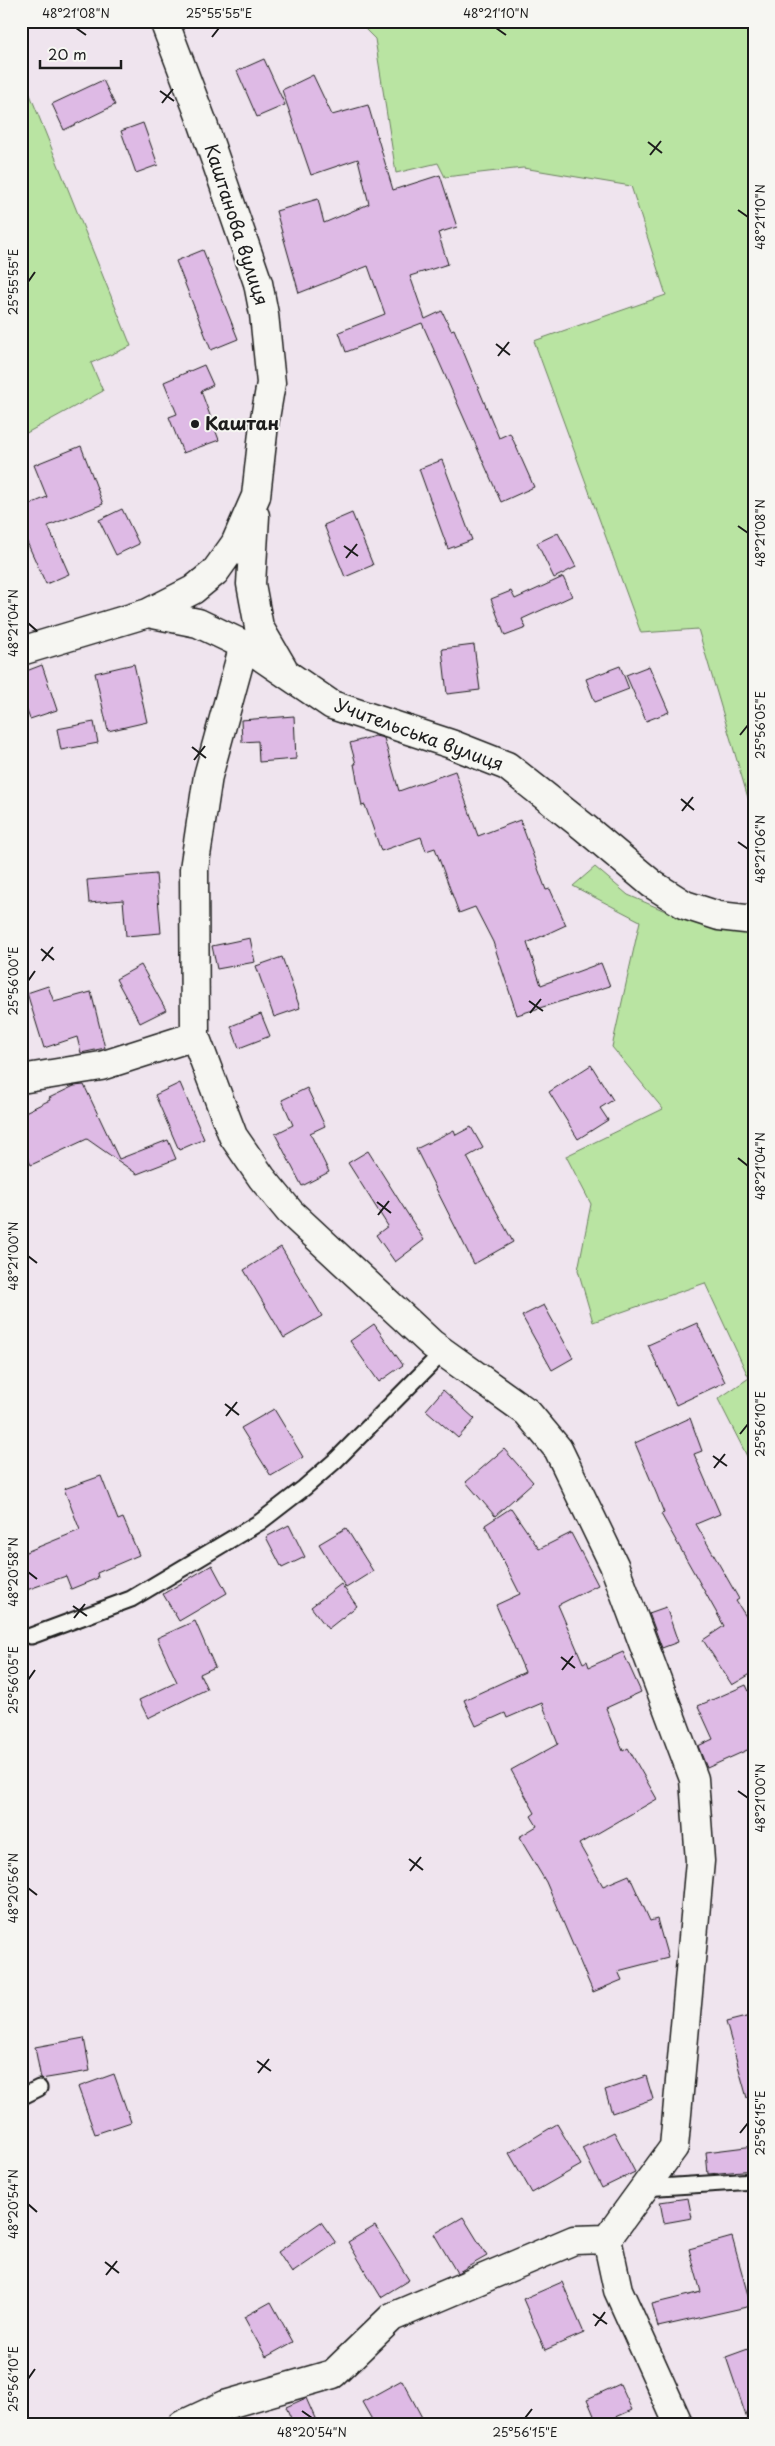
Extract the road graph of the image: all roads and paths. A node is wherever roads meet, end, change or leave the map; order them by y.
1 (164, 21) edge
2 (256, 496) junction
3 (148, 613) junction
4 (244, 645) junction
5 (21, 651) edge
6 (286, 674) junction
7 (754, 920) edge
8 (195, 1036) junction
9 (21, 1079) edge
10 (443, 1352) junction
11 (31, 1636) dead end
12 (39, 2088) dead end
13 (21, 2098) edge
14 (754, 2181) edge
15 (644, 2188) junction
16 (607, 2239) junction
17 (182, 2425) edge
18 (679, 2425) edge

1 - 2 street, Каштанова вулиця
2 - 3 street, Каштанова вулиця
2 - 6 street
3 - 4 street, Учительська вулиця
3 - 5 street, Каштанова вулиця
4 - 6 street, Учительська вулиця
4 - 8 street
6 - 7 street, Учительська вулиця
8 - 9 street
8 - 10 street
10 - 11 lane
10 - 15 street
12 - 13 lane
14 - 15 lane
15 - 16 street
16 - 17 street
16 - 18 street

